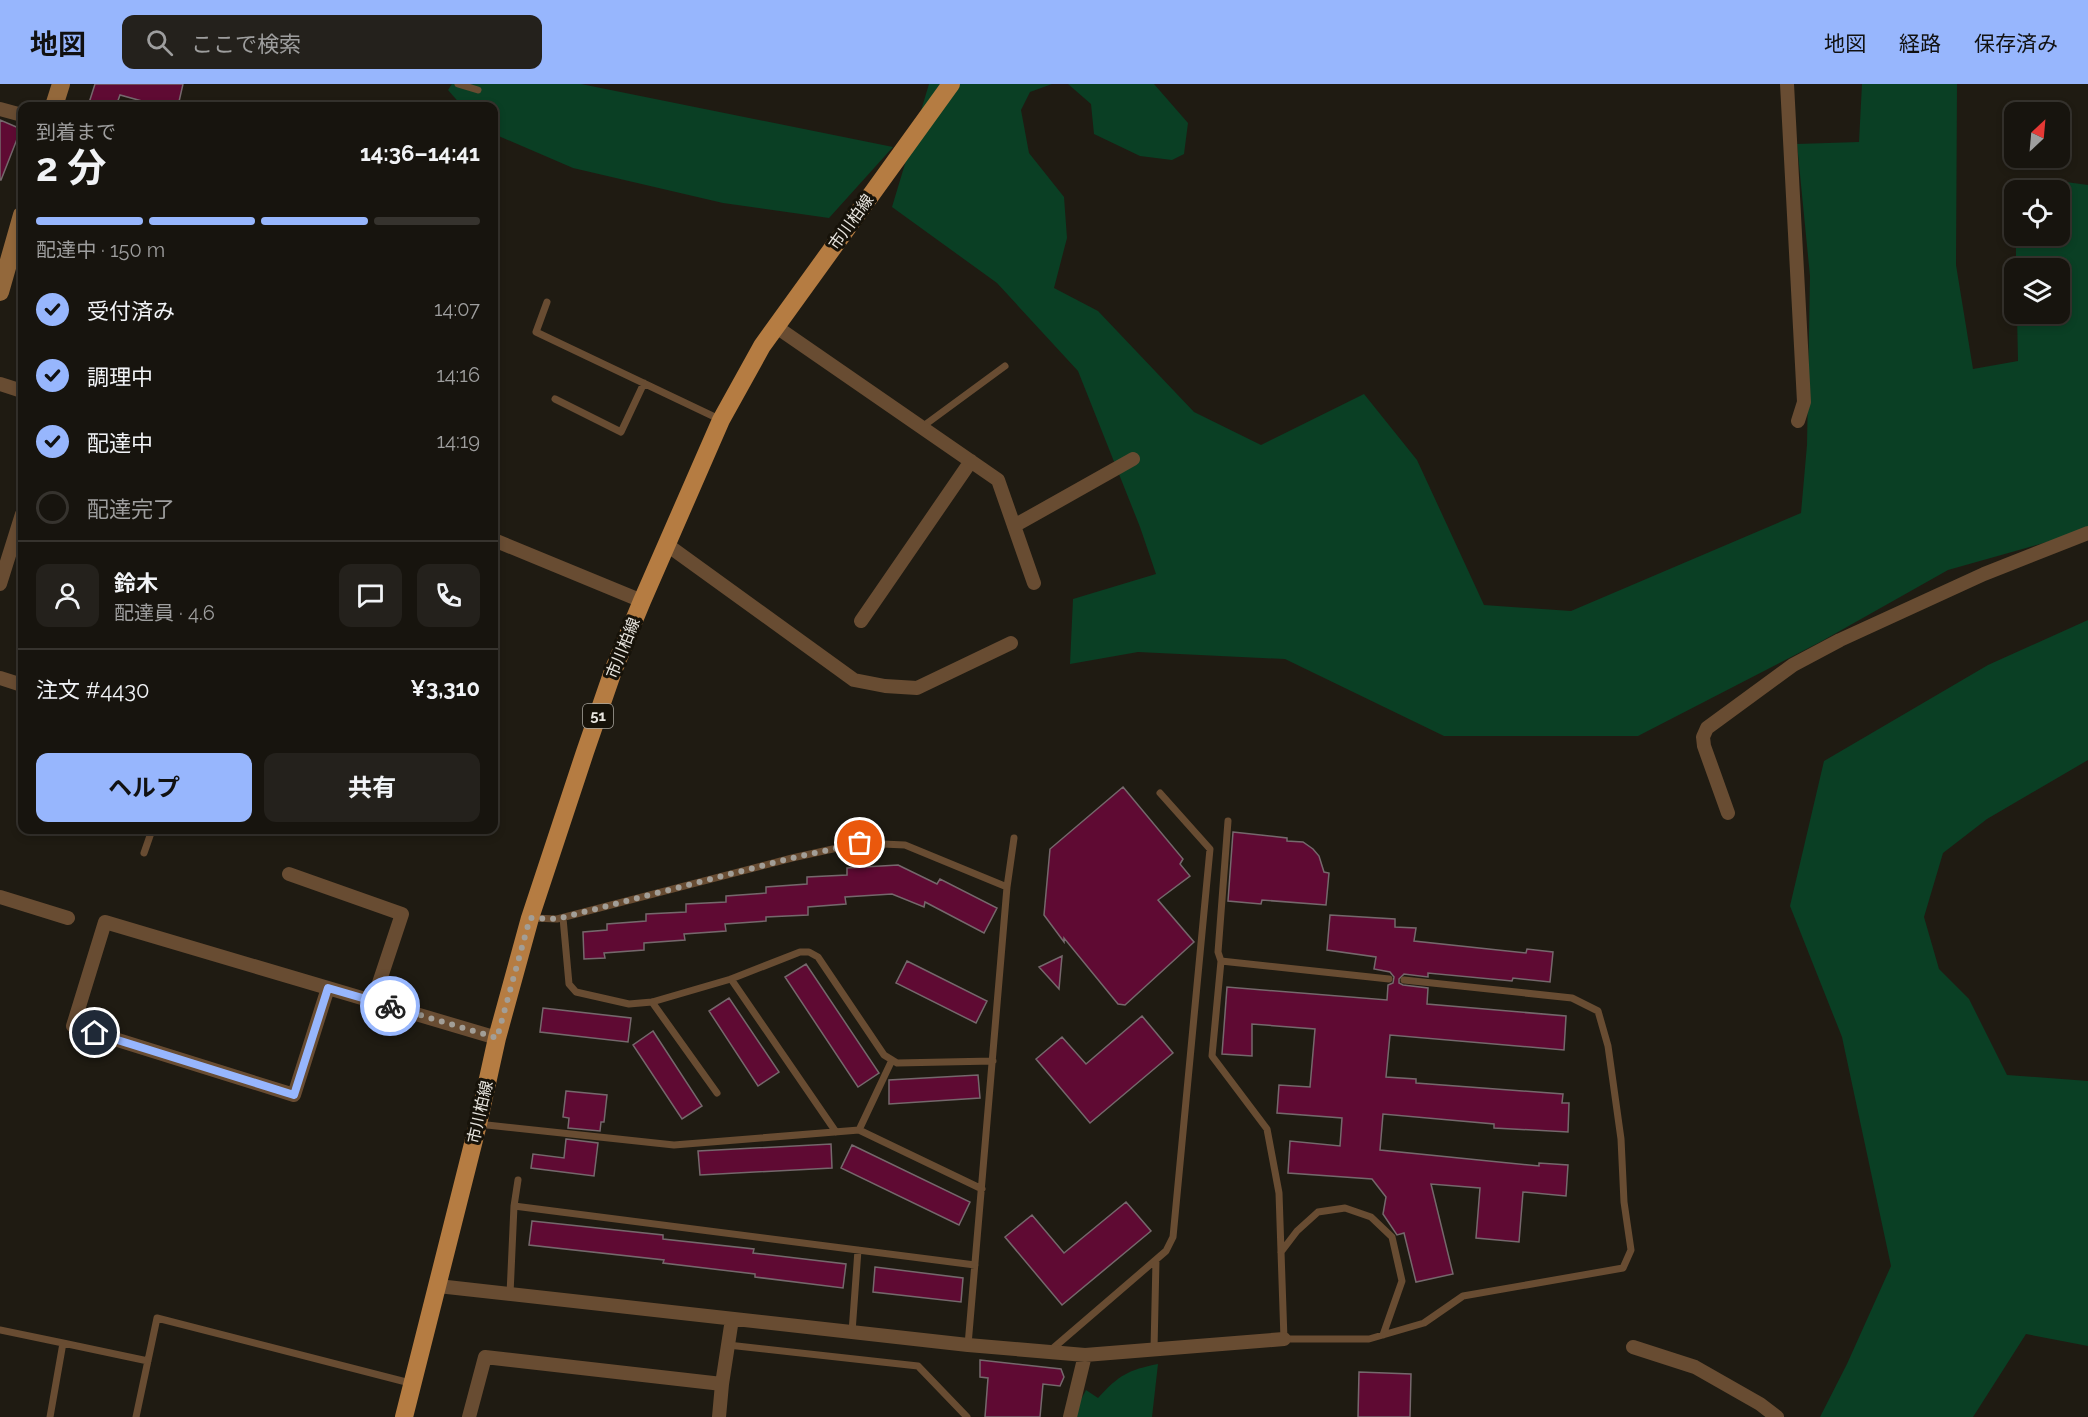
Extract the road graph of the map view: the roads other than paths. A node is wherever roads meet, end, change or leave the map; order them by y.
1 (61, 84) edge
2 (458, 84) edge
3 (951, 84) edge
4 (1787, 84) edge
5 (478, 90) dead end
6 (55, 102) edge
7 (0, 109) edge
8 (18, 114) edge
9 (18, 229) edge
10 (0, 292) edge
11 (548, 302) dead end
12 (775, 326) junction
13 (1005, 366) dead end
14 (644, 383) junction
15 (0, 384) edge
16 (18, 390) edge
17 (555, 399) dead end
18 (721, 420) junction
19 (1798, 421) dead end
20 (922, 427) junction
21 (1133, 459) dead end
22 (971, 461) junction
23 (1014, 526) junction
24 (18, 527) edge
25 (2088, 533) edge
26 (498, 542) edge
27 (666, 544) junction
28 (0, 584) edge
29 (1034, 584) dead end
30 (642, 601) junction
31 (861, 621) dead end
32 (1011, 643) dead end
33 (0, 678) edge
34 (18, 683) edge
35 (1160, 794) dead end
36 (1728, 813) dead end
37 (1228, 821) dead end
38 (151, 834) edge
39 (1014, 838) dead end
40 (144, 853) dead end
41 (289, 874) dead end
42 (1007, 887) junction
43 (0, 897) edge
44 (68, 918) dead end
45 (530, 918) junction
46 (563, 918) junction
47 (1221, 961) junction
48 (731, 979) junction
49 (1389, 979) dead end
50 (1404, 980) dead end
51 (328, 988) junction
52 (373, 1001) junction
53 (652, 1002) junction
54 (497, 1038) junction
55 (892, 1060) junction
56 (993, 1061) junction
57 (717, 1093) dead end
58 (478, 1124) junction
59 (859, 1130) junction
60 (836, 1132) junction
61 (518, 1180) dead end
62 (982, 1189) junction
63 (514, 1206) junction
64 (858, 1250) junction
65 (1281, 1252) junction
66 (1156, 1260) junction
67 (975, 1265) junction
68 (438, 1286) junction
69 (510, 1294) junction
70 (732, 1319) junction
71 (0, 1330) edge
72 (852, 1332) junction
73 (1383, 1335) junction
74 (1284, 1339) junction
75 (63, 1343) junction
76 (728, 1345) junction
77 (968, 1345) junction
78 (1633, 1347) dead end
79 (1154, 1349) junction
80 (1049, 1352) junction
81 (1084, 1354) junction
82 (148, 1361) junction
83 (412, 1384) junction
84 (722, 1384) junction
85 (50, 1417) edge
86 (135, 1417) edge
87 (404, 1417) edge
88 (469, 1417) edge
89 (719, 1417) edge
90 (967, 1417) edge
91 (1070, 1417) edge
92 (1777, 1417) edge

1 - 6 main road
2 - 5 lane
3 - 12 main road, 市川柏線 / 51
4 - 19 street
7 - 8 street
9 - 10 main road
11 - 14 lane
12 - 18 main road, 市川柏線 / 51
12 - 20 street
13 - 20 lane
14 - 17 lane
14 - 18 lane
15 - 16 street
18 - 27 main road, 市川柏線 / 51
20 - 22 street
21 - 23 street
22 - 23 street
22 - 31 street
23 - 29 street
24 - 28 street
25 - 36 street
26 - 30 street
27 - 30 main road, 市川柏線 / 51
27 - 32 street
30 - 45 main road, 市川柏線 / 51
33 - 34 street
35 - 66 lane
37 - 47 lane
38 - 40 lane
39 - 42 lane
41 - 52 street
42 - 46 lane
42 - 56 lane
43 - 44 street
45 - 46 lane
45 - 54 main road, 市川柏線 / 51
46 - 53 lane
47 - 49 lane
47 - 65 lane
48 - 53 lane
48 - 55 lane
48 - 60 lane
50 - 73 lane
51 - 51 street
51 - 52 street
52 - 54 street
53 - 57 lane
54 - 58 main road, 市川柏線 / 51
55 - 56 lane
55 - 59 lane
56 - 62 lane
58 - 60 lane
58 - 68 main road, 市川柏線 / 51
59 - 60 lane
59 - 62 lane
61 - 63 lane
62 - 67 lane
63 - 64 lane
63 - 69 lane
64 - 67 lane
64 - 72 lane
65 - 73 lane
65 - 74 lane
66 - 79 lane
66 - 80 lane
67 - 77 lane
68 - 69 street
68 - 83 main road, 市川柏線 / 51
69 - 70 street
70 - 72 street
70 - 76 street
71 - 75 lane
72 - 77 street
73 - 74 lane
74 - 79 street
75 - 82 lane
75 - 85 lane
76 - 84 street
76 - 90 lane
77 - 80 street
78 - 92 street
79 - 81 street
80 - 81 street
81 - 91 street
82 - 83 lane
82 - 86 lane
83 - 87 main road, 市川柏線 / 51
84 - 88 street
84 - 89 street

